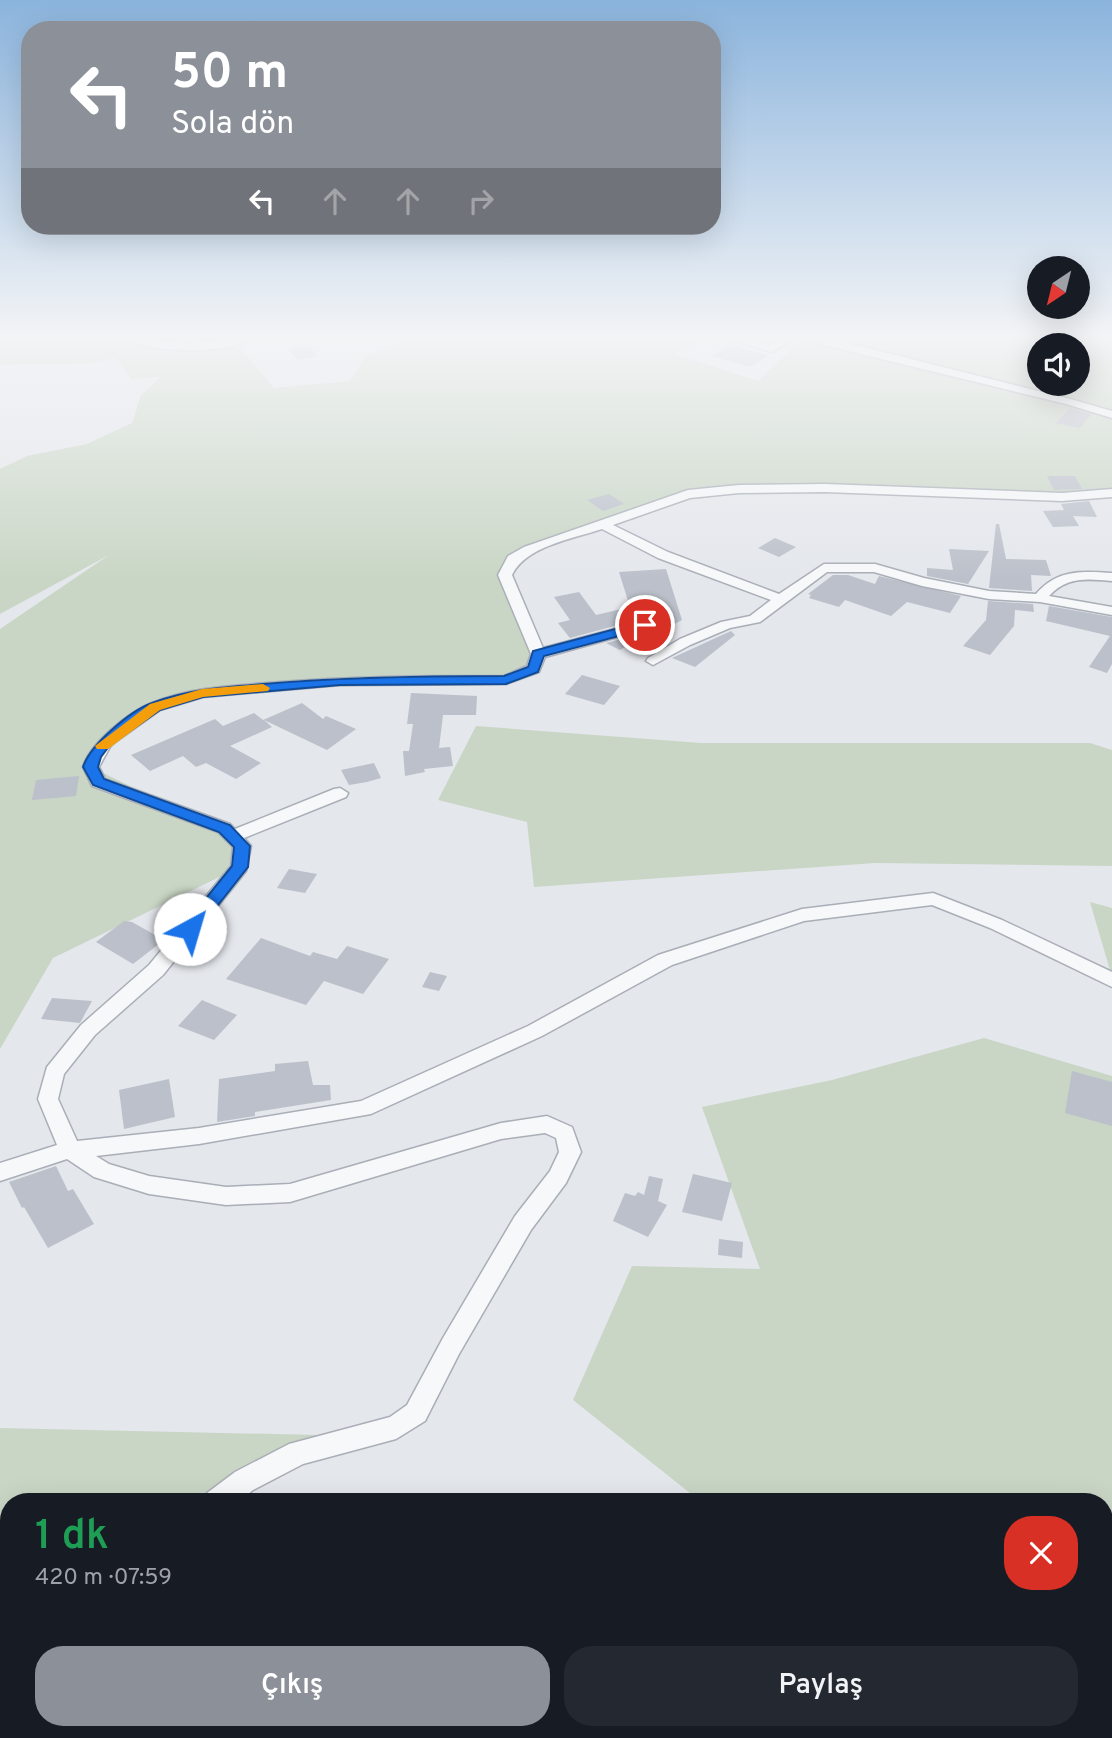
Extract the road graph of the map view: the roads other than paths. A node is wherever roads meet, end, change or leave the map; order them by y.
1 (1112, 493) edge
2 (602, 524) junction
3 (1112, 577) edge
4 (1040, 598) junction
5 (781, 599) junction
6 (1112, 611) edge
7 (645, 625) dead end
8 (538, 653) junction
9 (653, 661) dead end
10 (340, 793) dead end
11 (232, 836) junction
12 (1112, 979) edge
13 (70, 1150) junction
14 (0, 1172) edge
15 (228, 1493) edge

1 - 2 street
2 - 5 street
2 - 8 street
3 - 4 street
4 - 5 street
4 - 6 street
5 - 9 street
7 - 8 street
8 - 11 street
10 - 11 street
11 - 13 street
12 - 13 street
13 - 14 street
13 - 15 street

